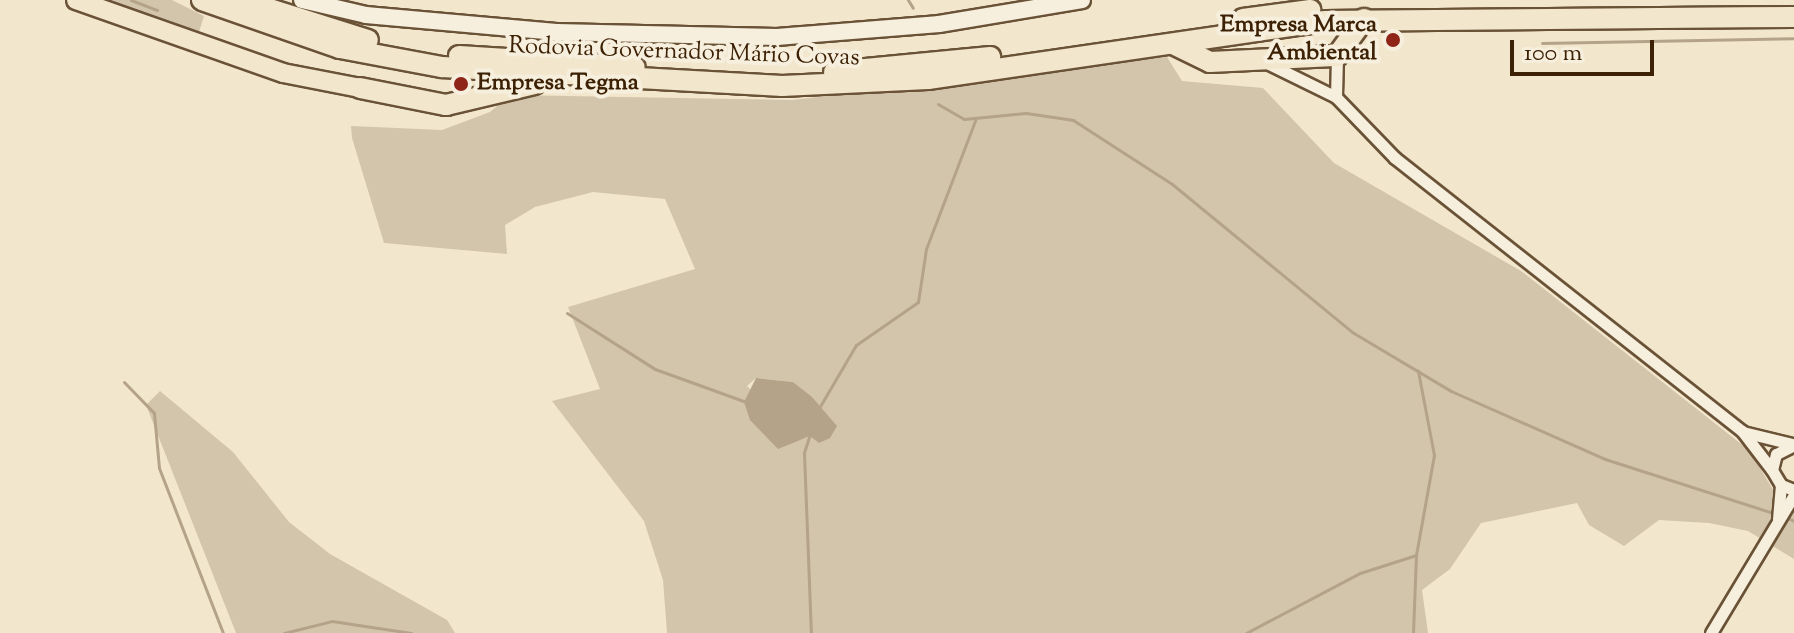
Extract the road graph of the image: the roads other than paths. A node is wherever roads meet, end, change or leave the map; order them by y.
1 (76, 0) edge
2 (202, 0) edge
3 (241, 0) edge
4 (302, 0) edge
5 (1082, 0) edge
6 (1794, 4) edge
7 (1794, 17) edge
8 (1364, 19) junction
9 (1173, 44) junction
10 (371, 53) junction
11 (1337, 56) junction
12 (1262, 61) junction
13 (586, 79) junction
14 (360, 88) junction
15 (1336, 97) junction
16 (1742, 431) junction
17 (1794, 445) edge
18 (1772, 470) junction
19 (1781, 485) junction
20 (1794, 492) edge
21 (1778, 520) junction
22 (1711, 633) edge

1 - 14 main road
2 - 10 highway, Rodovia Governador Mário Covas
3 - 6 highway, Rodovia Governador Mário Covas
4 - 5 street
7 - 8 highway, Rodovia Governador Mário Covas
8 - 9 highway, Rodovia Governador Mário Covas
8 - 11 highway
9 - 12 highway
9 - 13 highway, Rodovia Governador Mário Covas
10 - 13 highway, Rodovia Governador Mário Covas
10 - 14 highway
11 - 12 highway
11 - 15 street
12 - 15 street
13 - 14 highway
15 - 16 street
16 - 17 street
16 - 18 street
17 - 18 street
18 - 19 street
19 - 20 street
19 - 21 street
20 - 21 street
21 - 22 street

